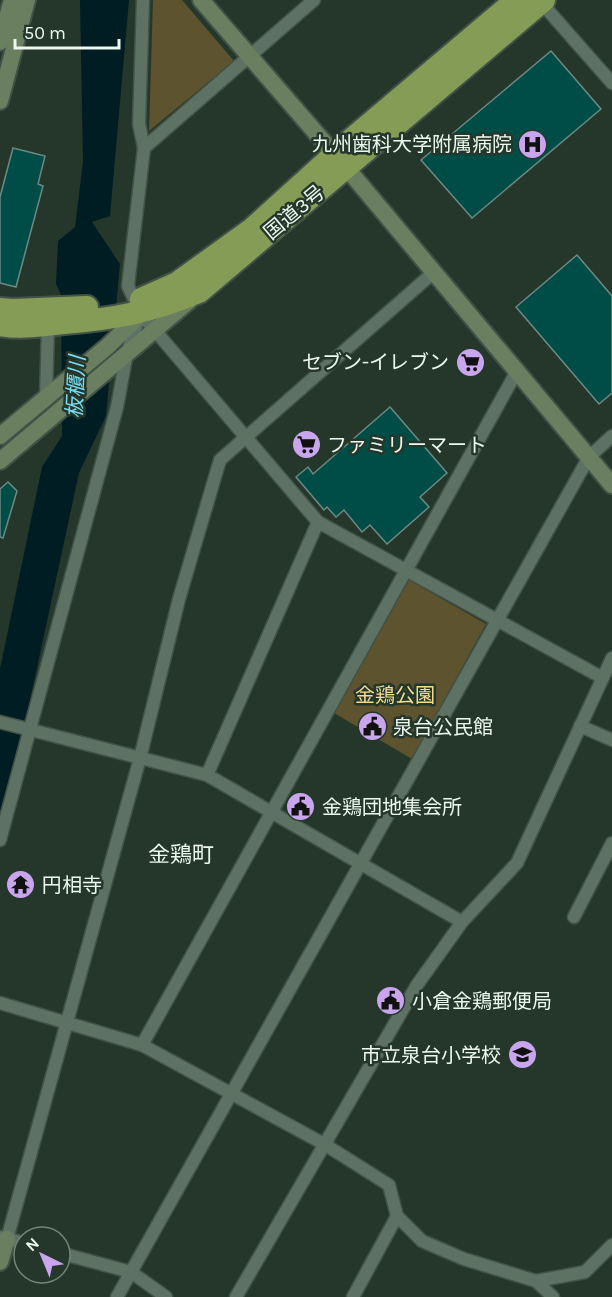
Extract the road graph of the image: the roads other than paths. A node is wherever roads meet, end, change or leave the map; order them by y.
1 (12, 0) edge
2 (27, 0) edge
3 (143, 0) edge
4 (201, 0) edge
5 (314, 0) edge
6 (516, 0) edge
7 (542, 1) edge
8 (0, 42) edge
9 (247, 57) junction
10 (612, 83) edge
11 (0, 101) edge
12 (144, 148) junction
13 (340, 162) junction
14 (434, 272) junction
15 (0, 309) edge
16 (133, 313) junction
17 (57, 319) junction
18 (0, 325) edge
19 (127, 353) junction
20 (517, 371) junction
21 (50, 393) junction
22 (0, 436) edge
23 (612, 436) edge
24 (243, 437) junction
25 (589, 457) junction
26 (0, 461) edge
27 (612, 485) edge
28 (318, 522) junction
29 (405, 572) junction
30 (496, 620) junction
31 (612, 658) edge
32 (601, 677) junction
33 (0, 722) edge
34 (580, 726) junction
35 (31, 731) junction
36 (612, 740) edge
37 (140, 758) junction
38 (207, 775) junction
39 (270, 812) junction
40 (0, 840) edge
41 (612, 843) edge
42 (361, 862) junction
43 (574, 917) dead end
44 (462, 922) junction
45 (0, 1003) edge
46 (68, 1023) junction
47 (142, 1045) junction
48 (231, 1094) junction
49 (324, 1144) junction
50 (397, 1215) junction
51 (3, 1238) edge
52 (612, 1245) edge
53 (72, 1256) edge
54 (0, 1262) edge
55 (131, 1272) junction
56 (536, 1281) junction
57 (117, 1297) edge
58 (165, 1297) edge
59 (236, 1297) edge
60 (353, 1297) edge
61 (552, 1297) edge

1 - 8 street
2 - 11 street
3 - 12 street
4 - 9 street
5 - 9 street
6 - 13 highway, 国道3号
7 - 10 street
7 - 13 highway, 国道3号
9 - 12 street
9 - 13 street
12 - 16 street
13 - 14 street
13 - 16 highway, 国道3号
13 - 16 highway, 国道3号
14 - 20 street
14 - 24 street
15 - 17 highway, 国道3号
16 - 17 highway, 国道3号
16 - 19 street
16 - 21 street
16 - 24 street
17 - 18 highway, 国道3号
17 - 21 street
19 - 26 street
19 - 35 street
20 - 25 street
20 - 29 street
21 - 22 street
23 - 25 street
24 - 28 street
24 - 37 street
25 - 27 street
25 - 30 street
28 - 29 street
28 - 38 street
29 - 30 street
29 - 39 street
30 - 32 street
30 - 42 street
31 - 32 street
32 - 34 street
33 - 35 street
34 - 36 street
34 - 44 street
35 - 37 street
35 - 40 street
37 - 38 street
37 - 46 street
38 - 39 street
39 - 42 street
39 - 47 street
41 - 43 street
42 - 44 street
42 - 48 street
44 - 49 street
45 - 46 street
46 - 47 street
46 - 51 street
47 - 48 street
48 - 49 street
48 - 55 street
49 - 50 street
49 - 59 street
50 - 56 street
50 - 60 street
51 - 54 street
52 - 56 street
53 - 55 street
55 - 57 street
55 - 58 street
56 - 61 street

